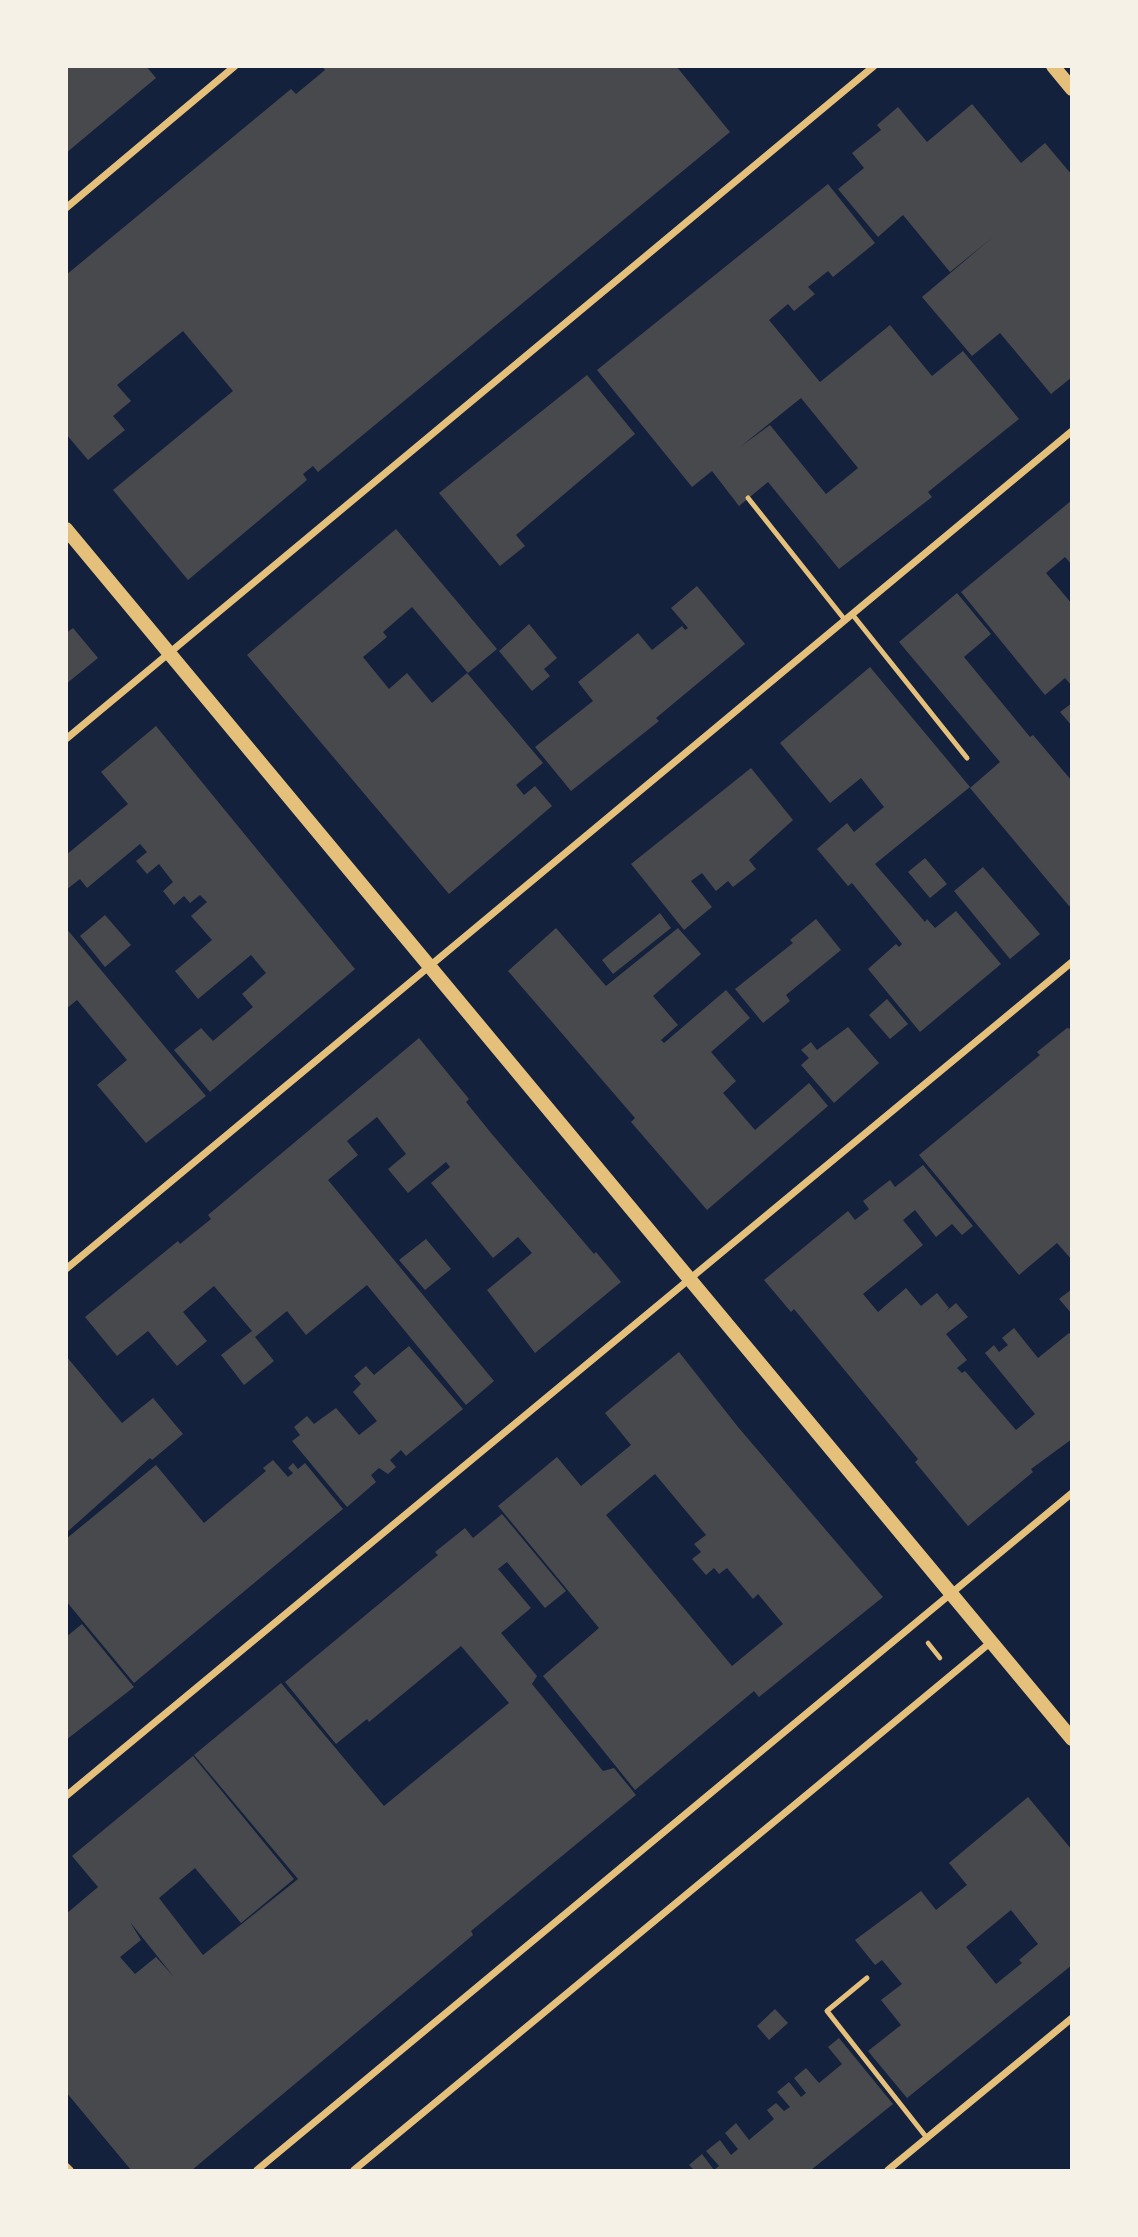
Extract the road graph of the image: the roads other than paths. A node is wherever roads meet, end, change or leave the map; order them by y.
1 (234, 66) edge
2 (874, 66) edge
3 (1053, 66) edge
4 (1072, 89) edge
5 (66, 208) edge
6 (1072, 431) edge
7 (748, 498) dead end
8 (66, 529) edge
9 (852, 614) junction
10 (845, 620) junction
11 (169, 653) junction
12 (66, 739) edge
13 (967, 758) dead end
14 (1072, 962) edge
15 (429, 966) junction
16 (66, 1269) edge
17 (690, 1280) junction
18 (1072, 1493) edge
19 (951, 1594) junction
20 (991, 1642) junction
21 (1072, 1739) edge
22 (66, 1796) edge
23 (867, 1978) dead end
24 (1072, 2018) edge
25 (927, 2138) junction
26 (66, 2166) edge
27 (70, 2171) edge
28 (257, 2171) edge
29 (354, 2171) edge
30 (888, 2171) edge

1 - 5 street
2 - 11 street
3 - 4 main road
6 - 9 street
7 - 10 lane
8 - 11 main road
9 - 10 street
9 - 13 lane
10 - 15 street
11 - 12 street
11 - 15 main road
14 - 17 street
15 - 16 street
15 - 17 main road
17 - 19 main road
17 - 22 street
18 - 19 street
19 - 20 main road
19 - 28 street
20 - 21 main road
20 - 29 street
23 - 25 lane
24 - 25 street
25 - 30 street
26 - 27 street

